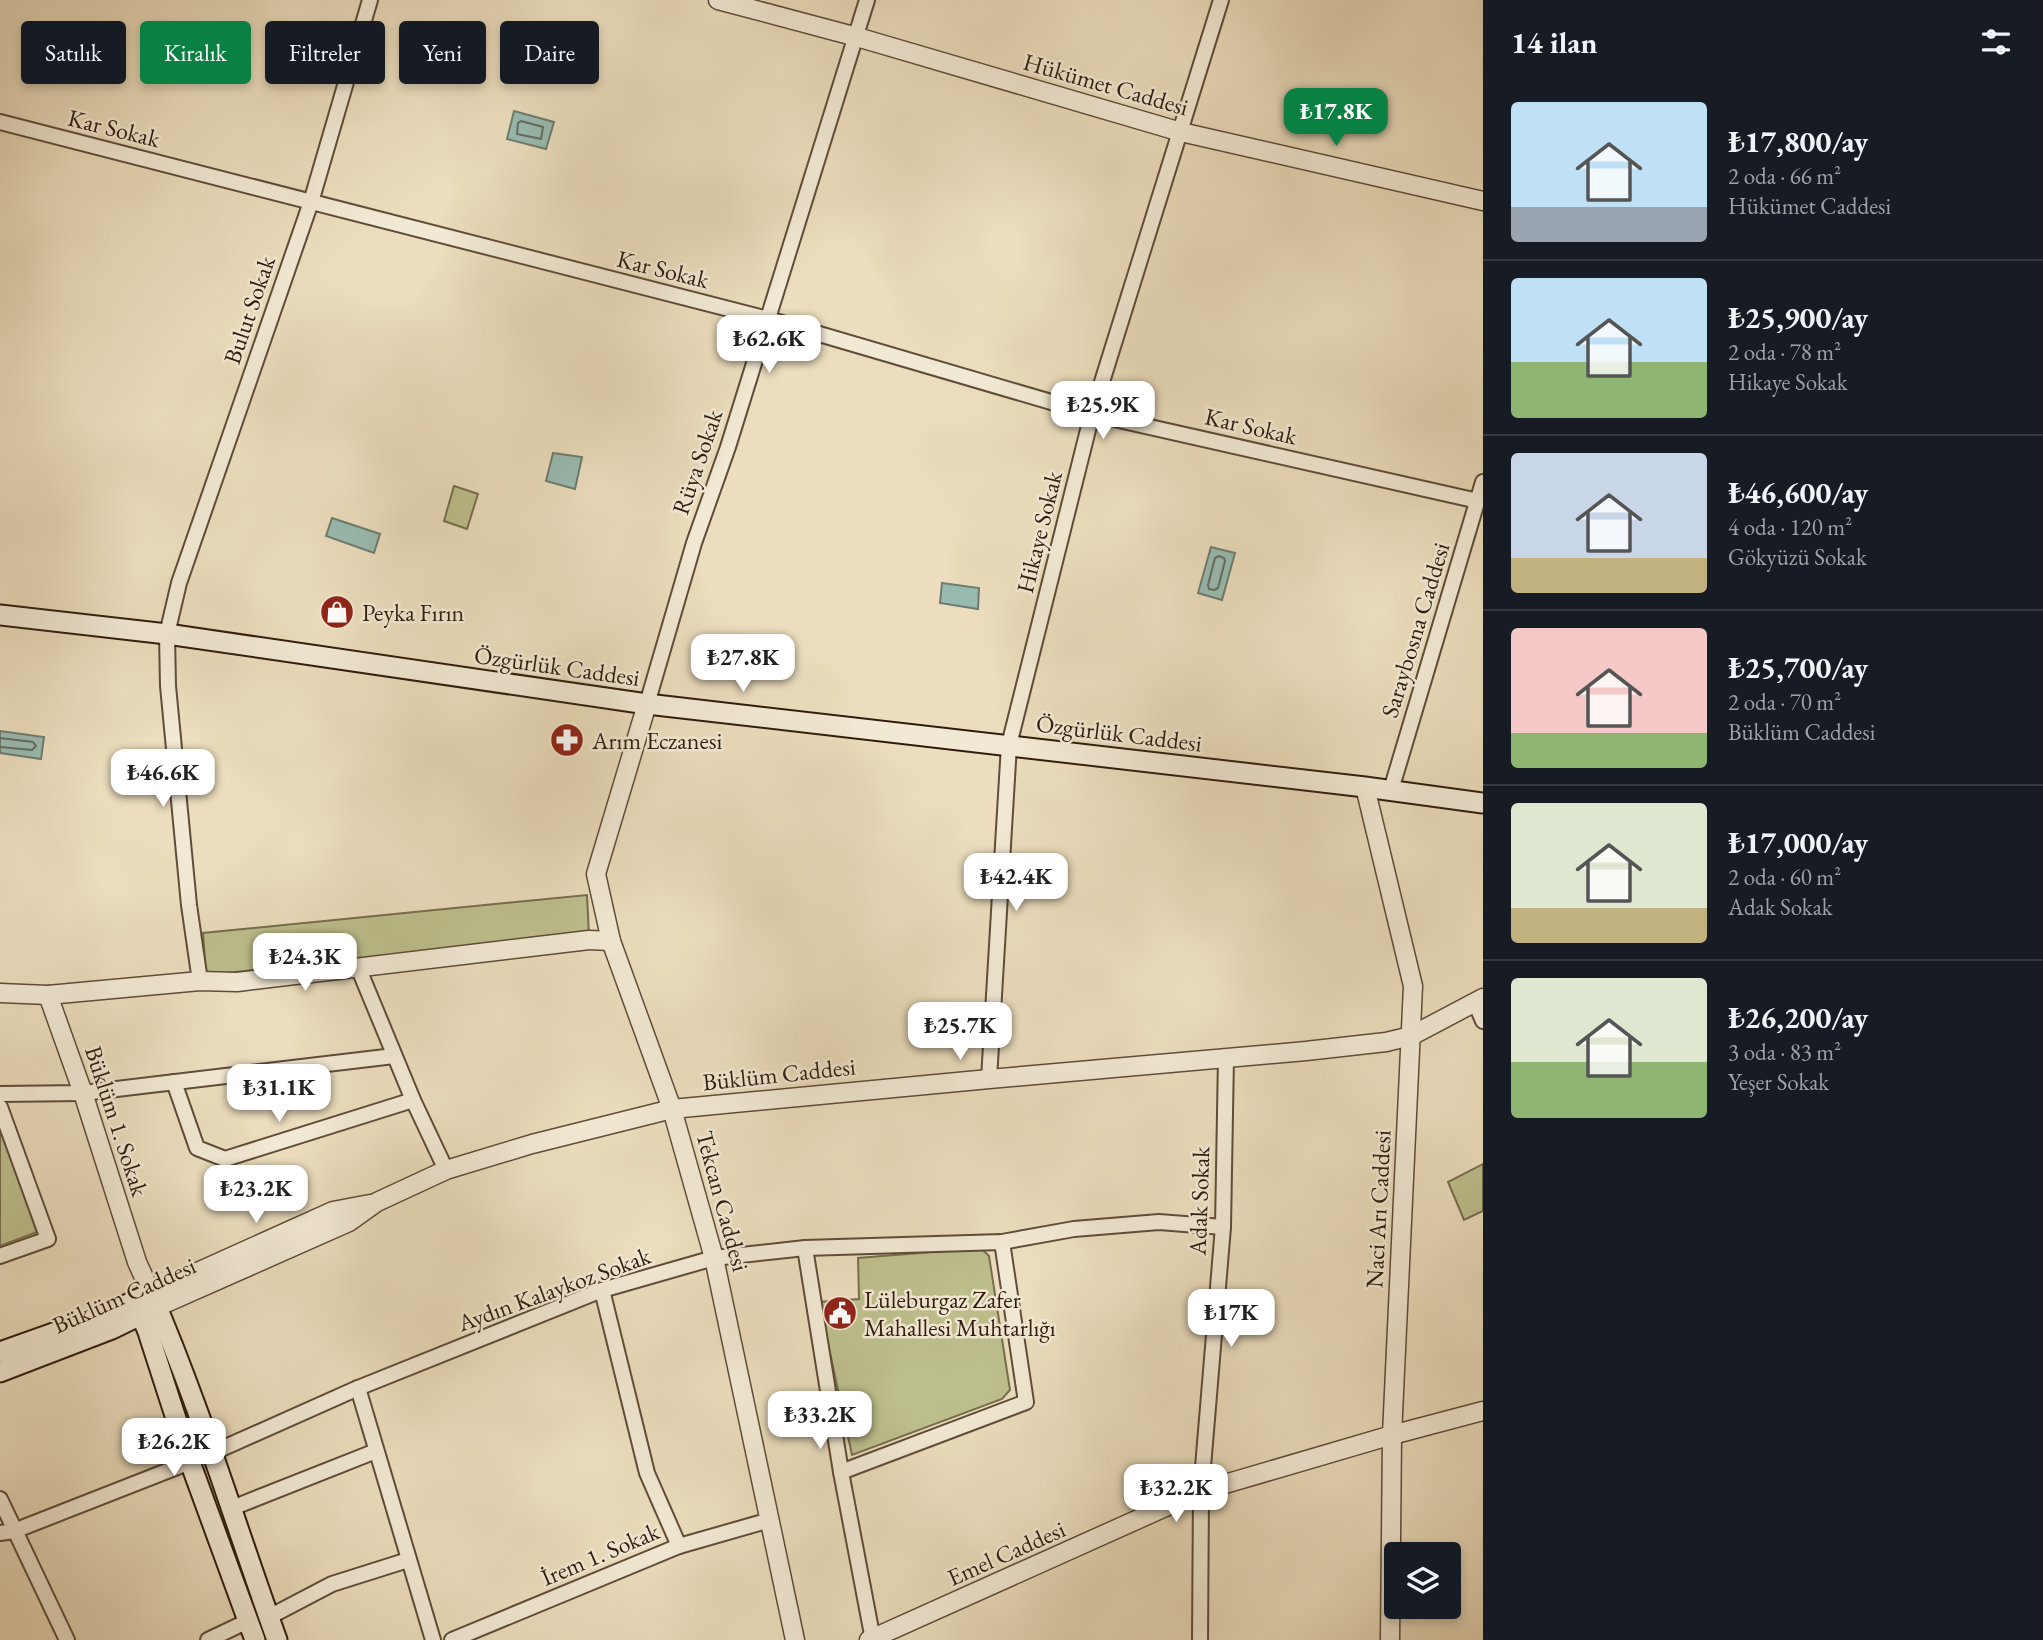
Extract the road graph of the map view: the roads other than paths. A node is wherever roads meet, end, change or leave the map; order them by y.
1 (370, 0) edge
2 (719, 0) edge
3 (867, 0) edge
4 (1221, 0) edge
5 (857, 37) junction
6 (0, 122) edge
7 (1181, 132) junction
8 (1483, 201) edge
9 (310, 202) junction
10 (768, 319) junction
11 (1092, 414) junction
12 (1483, 482) edge
13 (1478, 501) junction
14 (0, 615) edge
15 (167, 634) junction
16 (647, 704) junction
17 (1009, 745) junction
18 (1365, 787) junction
19 (1391, 790) junction
20 (1483, 803) edge
21 (611, 941) junction
22 (358, 967) junction
23 (200, 981) junction
24 (0, 993) edge
25 (48, 995) junction
26 (1479, 1000) edge
27 (1483, 1021) edge
28 (1411, 1036) junction
29 (394, 1056) junction
30 (1226, 1057) junction
31 (989, 1079) junction
32 (173, 1082) junction
33 (83, 1093) junction
34 (0, 1094) edge
35 (413, 1100) junction
36 (0, 1107) edge
37 (672, 1109) junction
38 (446, 1170) junction
39 (1223, 1227) junction
40 (1002, 1242) junction
41 (805, 1248) junction
42 (0, 1256) edge
43 (715, 1258) junction
44 (602, 1290) junction
45 (146, 1304) junction
46 (0, 1352) edge
47 (0, 1372) edge
48 (358, 1388) junction
49 (1483, 1411) edge
50 (1392, 1435) junction
51 (376, 1451) junction
52 (212, 1453) junction
53 (190, 1462) junction
54 (841, 1472) junction
55 (1201, 1491) junction
56 (0, 1499) edge
57 (232, 1508) junction
58 (770, 1520) junction
59 (7, 1532) edge
60 (679, 1546) junction
61 (408, 1560) junction
62 (269, 1618) junction
63 (248, 1621) junction
64 (871, 1639) edge
65 (67, 1640) edge
66 (208, 1640) edge
67 (255, 1640) edge
68 (277, 1640) edge
69 (433, 1640) edge
70 (452, 1640) edge
71 (795, 1640) edge
72 (1200, 1640) edge
73 (1390, 1640) edge

1 - 9 street, Bulut Sokak
2 - 5 street, Hükümet Caddesi
3 - 5 street, Rüya Sokak
4 - 7 street, Hikaye Sokak
5 - 7 street, Hükümet Caddesi
5 - 10 street, Rüya Sokak
6 - 9 street, Kar Sokak
7 - 8 street, Hükümet Caddesi
7 - 11 street, Hikaye Sokak
9 - 10 street, Kar Sokak
9 - 15 street, Bulut Sokak
10 - 11 street, Kar Sokak
10 - 16 street, Rüya Sokak
11 - 13 street, Kar Sokak
11 - 17 street, Hikaye Sokak
12 - 13 street, Saraybosna Caddesi
13 - 19 street, Saraybosna Caddesi
14 - 15 main road, Özgürlük Caddesi
15 - 16 main road, Özgürlük Caddesi
15 - 23 street, Bulut Sokak
16 - 17 main road, Özgürlük Caddesi
16 - 21 street, Tekcan Caddesi
17 - 18 main road, Özgürlük Caddesi
17 - 31 street, Hikaye Sokak
18 - 19 main road, Özgürlük Caddesi
18 - 28 street, Naci Arı Caddesi
19 - 20 main road, Özgürlük Caddesi
21 - 22 street
21 - 37 street, Tekcan Caddesi
22 - 23 street
22 - 29 street
23 - 25 street
24 - 25 street
25 - 33 street, Büklüm 1. Sokak
26 - 27 street
26 - 28 street, Büklüm Caddesi
28 - 30 street, Büklüm Caddesi
28 - 50 street, Naci Arı Caddesi
29 - 32 street
29 - 35 street
30 - 31 street, Büklüm Caddesi
30 - 39 street, Adak Sokak
31 - 37 street, Büklüm Caddesi
32 - 33 street
32 - 35 street
33 - 34 street
33 - 45 street, Büklüm 1. Sokak
35 - 38 street
36 - 42 street
37 - 38 street, Büklüm Caddesi
37 - 43 street, Tekcan Caddesi
38 - 45 street, Büklüm Caddesi
39 - 40 street, Aydın Kalaykoz Sokak
39 - 55 street, Adak Sokak
40 - 41 street, Aydın Kalaykoz Sokak
40 - 54 street
41 - 43 street, Aydın Kalaykoz Sokak
41 - 54 street
43 - 44 street, Aydın Kalaykoz Sokak
43 - 58 street, Tekcan Caddesi
44 - 48 street, Aydın Kalaykoz Sokak
44 - 60 street
45 - 46 main road, Büklüm Caddesi
45 - 47 main road, Büklüm Caddesi
45 - 52 main road
45 - 53 main road
48 - 51 street
48 - 52 street, Aydın Kalaykoz Sokak
49 - 50 street, Emel Caddesi
50 - 55 street, Emel Caddesi
50 - 73 street, Naci Arı Caddesi
51 - 57 street
51 - 61 street
52 - 57 main road
53 - 59 street
53 - 63 main road
54 - 64 street
55 - 64 street, Emel Caddesi
55 - 72 street, Adak Sokak
56 - 59 street
57 - 62 main road
58 - 60 street, İrem 1. Sokak
58 - 71 street, Tekcan Caddesi
59 - 65 street
60 - 70 street, İrem 1. Sokak
61 - 62 street
61 - 69 street
62 - 68 main road
63 - 66 street
63 - 67 main road

